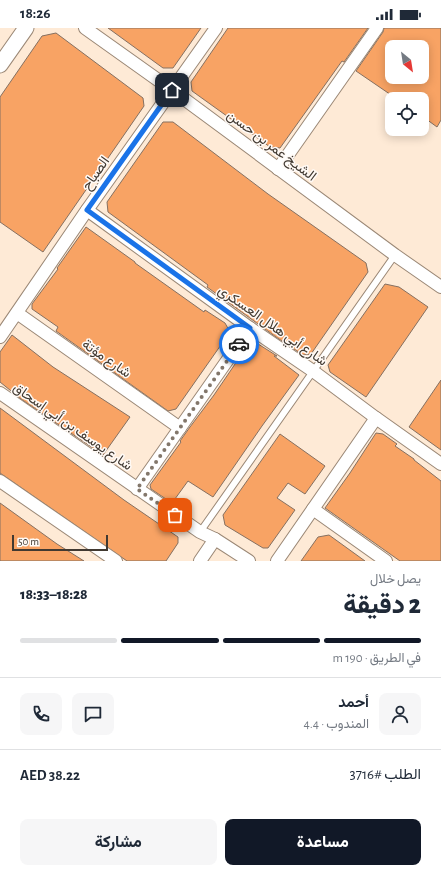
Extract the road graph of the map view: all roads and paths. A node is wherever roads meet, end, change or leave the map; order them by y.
1 (26, 28) edge
2 (85, 28) edge
3 (216, 28) edge
4 (377, 28) edge
5 (0, 64) edge
6 (172, 90) junction
7 (278, 169) junction
8 (87, 210) junction
9 (395, 255) junction
10 (441, 287) edge
11 (17, 313) junction
12 (250, 328) junction
13 (0, 337) edge
14 (313, 371) junction
15 (0, 393) edge
16 (376, 418) junction
17 (180, 428) junction
18 (441, 464) edge
19 (0, 481) edge
20 (137, 489) junction
21 (313, 509) junction
22 (200, 532) junction
23 (215, 539) junction
24 (116, 561) edge
25 (200, 561) edge
26 (249, 561) edge
27 (277, 561) edge
28 (386, 561) edge

1 - 5 street
2 - 6 street, الشيخ عمر بن حسن
3 - 6 street, الصباح
4 - 7 street
6 - 7 street, الشيخ عمر بن حسن
6 - 8 street, الصباح
7 - 9 street, الشيخ عمر بن حسن
8 - 11 street, الصباح
8 - 12 street, شارع أبي هلال العسكري
9 - 10 street, الشيخ عمر بن حسن
9 - 14 lane
11 - 13 street, الصباح
11 - 17 street, شارع مؤتة
12 - 14 street, شارع أبي هلال العسكري
12 - 17 street
14 - 16 street, شارع أبي هلال العسكري
14 - 22 lane
15 - 20 street, شارع يوسف بن أبي إسحاق
16 - 18 street, شارع أبي هلال العسكري
16 - 21 street
17 - 20 street
19 - 24 street
20 - 22 street, شارع يوسف بن أبي إسحاق
21 - 27 street
21 - 28 street
22 - 23 street, شارع يوسف بن أبي إسحاق
23 - 25 street
23 - 26 street, شارع يوسف بن أبي إسحاق

